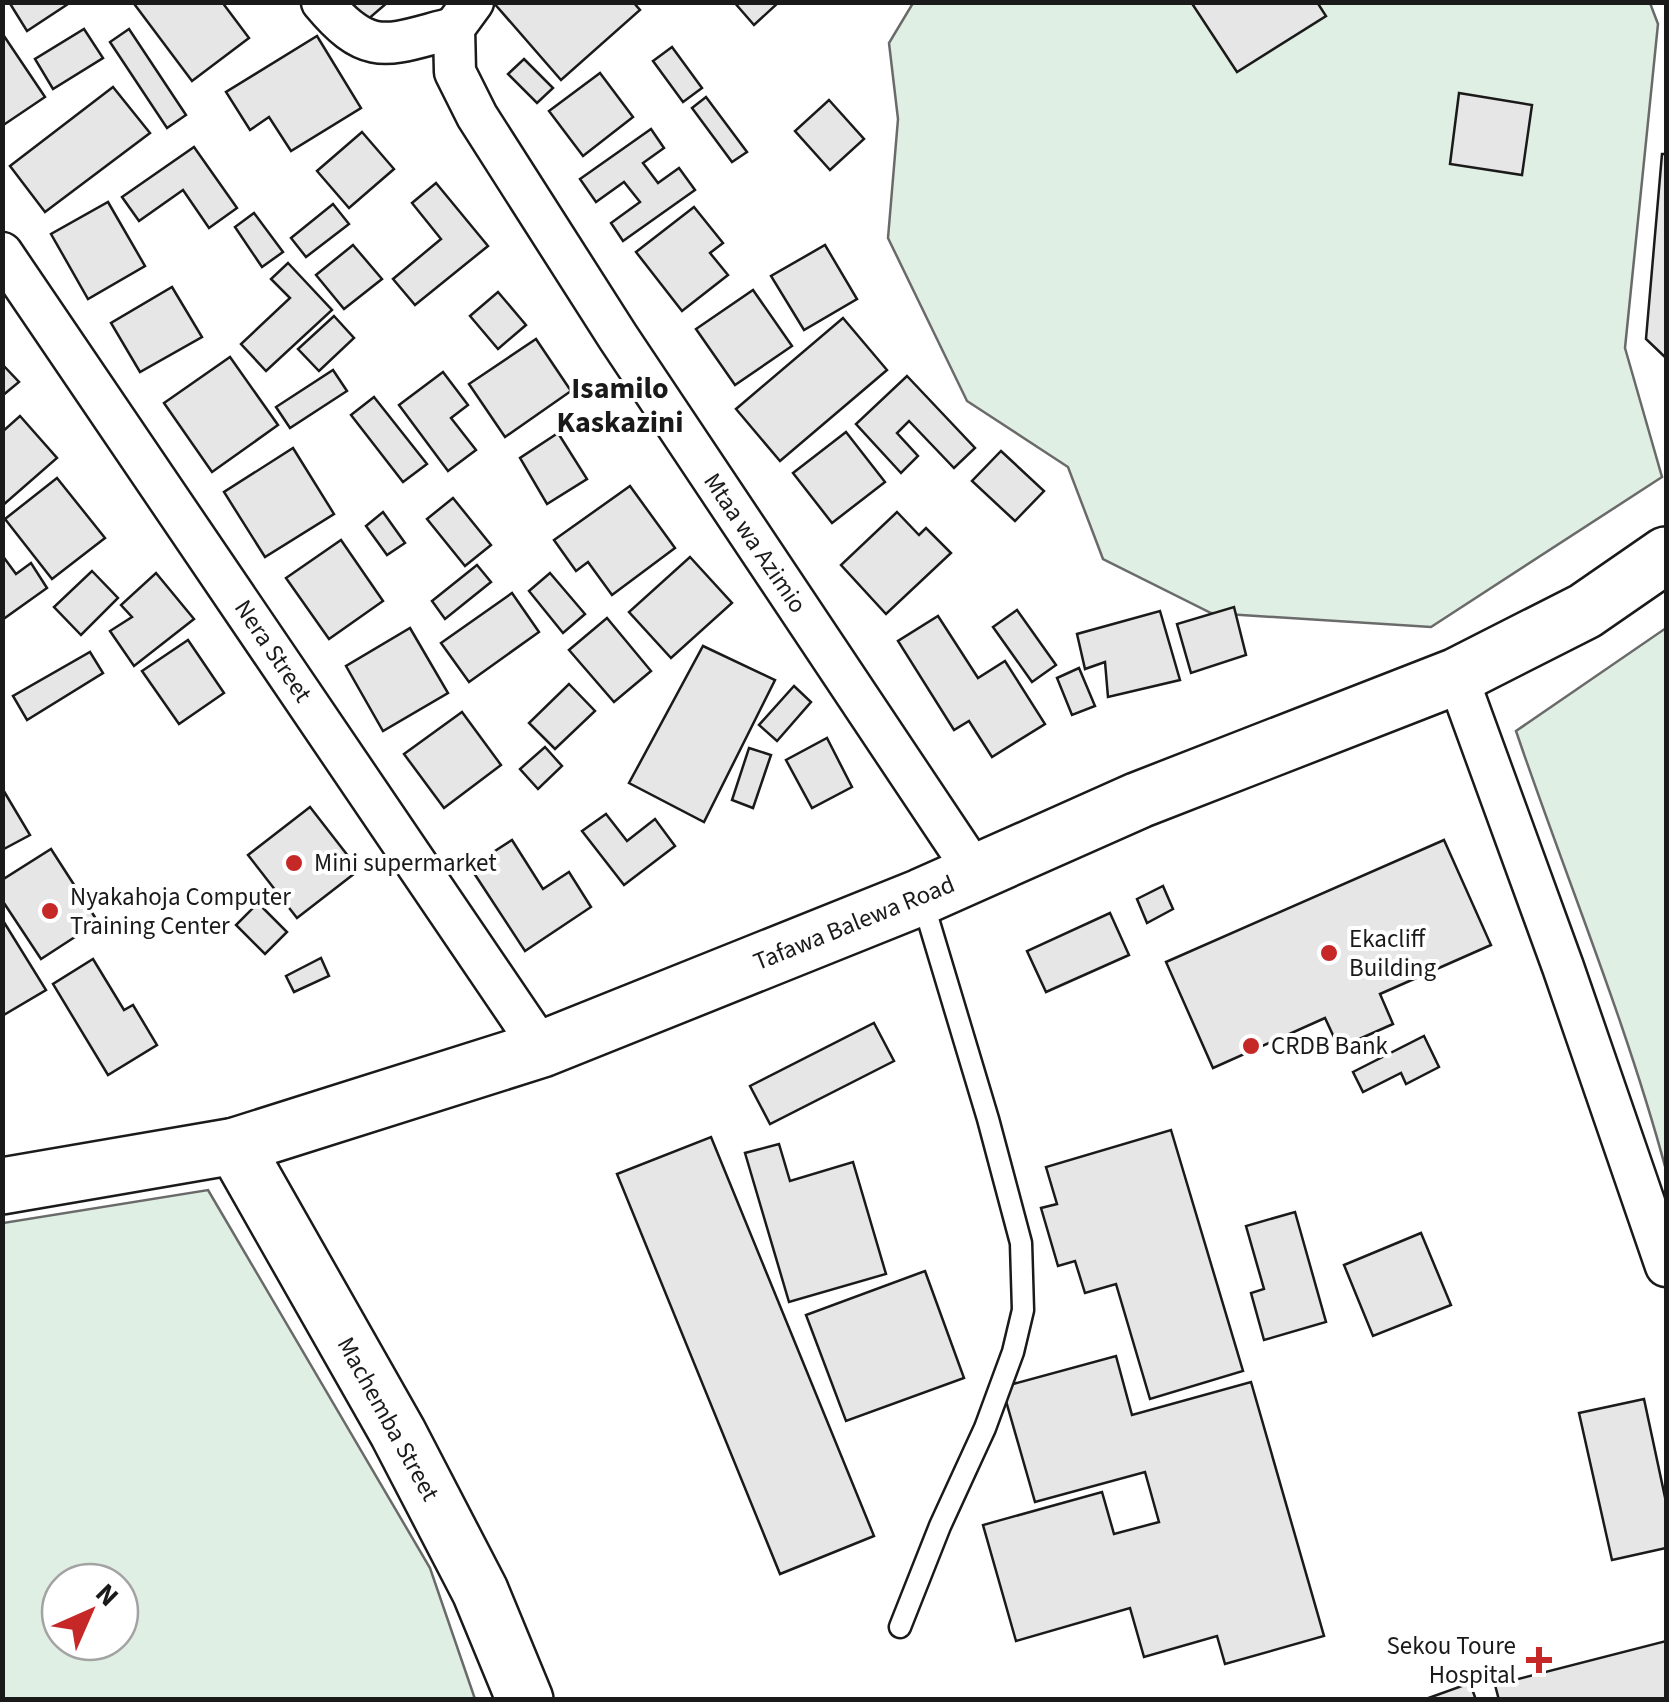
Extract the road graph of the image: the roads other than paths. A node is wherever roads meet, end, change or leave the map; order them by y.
1 (322, 2) edge
2 (464, 15) edge
3 (2, 253) edge
4 (1666, 555) edge
5 (1457, 676) junction
6 (975, 872) junction
7 (922, 897) junction
8 (542, 1049) junction
9 (235, 1146) junction
10 (2, 1186) edge
11 (1666, 1266) edge
12 (900, 1626) dead end
13 (525, 1700) edge

1 - 2 street
2 - 6 street, Mtaa wa Azimio
3 - 8 street, Nera Street
4 - 5 main road, Tafawa Balewa Road
5 - 6 main road, Tafawa Balewa Road
5 - 11 street
6 - 7 main road, Tafawa Balewa Road
7 - 8 main road, Tafawa Balewa Road
7 - 12 lane
8 - 9 main road, Tafawa Balewa Road
9 - 10 main road, Tafawa Balewa Road
9 - 13 main road, Machemba Street

